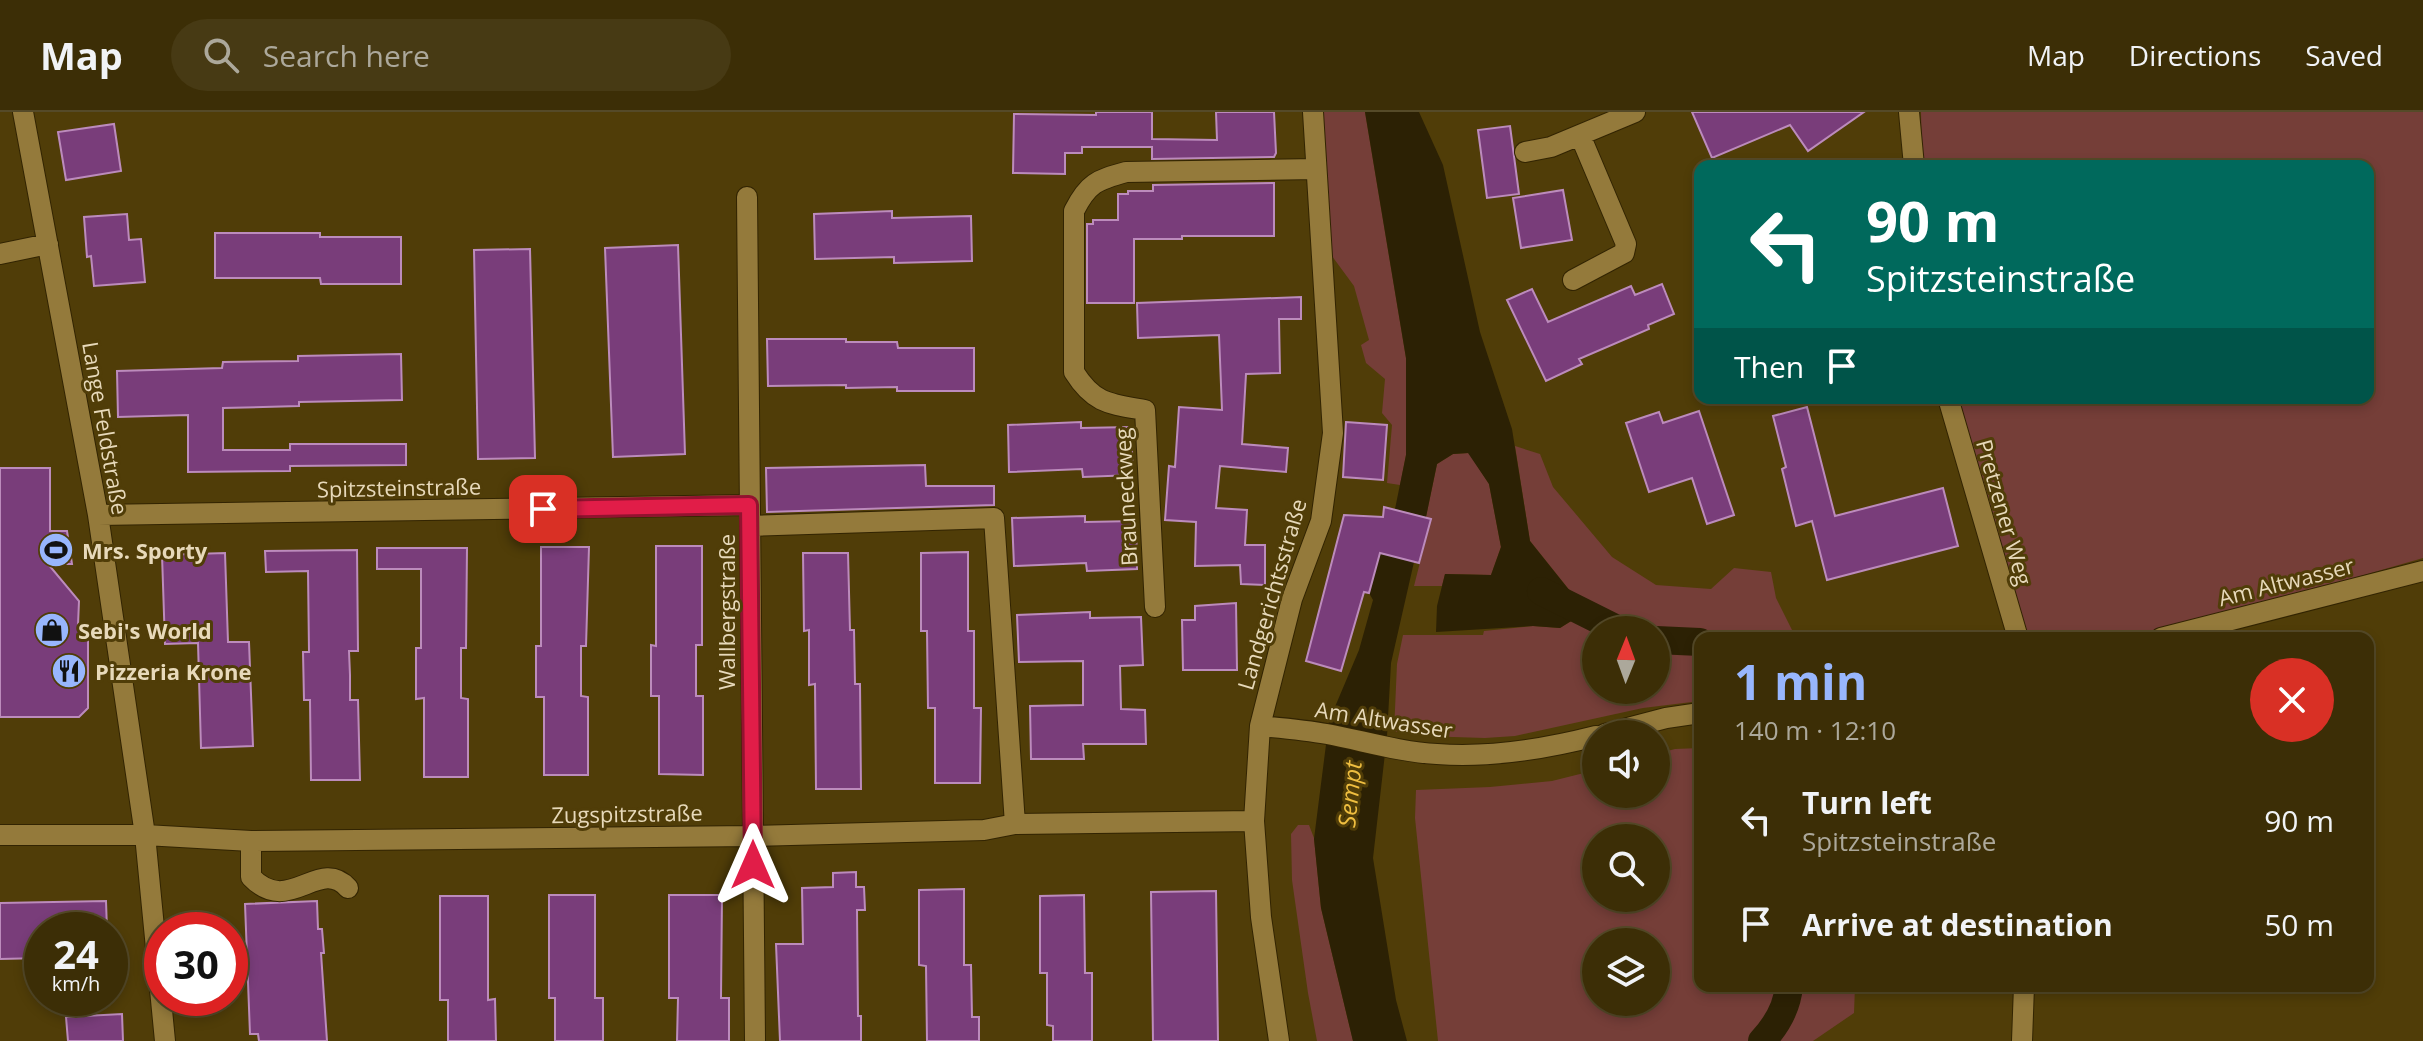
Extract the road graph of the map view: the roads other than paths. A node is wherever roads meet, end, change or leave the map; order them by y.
1 (23, 112) edge
2 (1313, 112) edge
3 (1635, 112) edge
4 (1909, 112) edge
5 (1580, 135) junction
6 (1525, 152) dead end
7 (1913, 160) edge
8 (1316, 169) junction
9 (747, 197) dead end
10 (48, 244) junction
11 (0, 254) edge
12 (1573, 280) dead end
13 (1950, 404) edge
14 (749, 505) junction
15 (98, 515) junction
16 (750, 526) junction
17 (2423, 571) edge
18 (1155, 607) dead end
19 (2016, 632) edge
20 (2184, 632) edge
21 (1694, 714) edge
22 (1658, 720) edge
23 (1260, 726) junction
24 (1582, 740) edge
25 (1254, 821) junction
26 (1015, 824) junction
27 (0, 835) edge
28 (145, 835) junction
29 (752, 836) junction
30 (251, 841) junction
31 (348, 888) dead end
32 (2024, 992) edge
33 (165, 1041) edge
34 (755, 1041) edge
35 (1279, 1041) edge
36 (2022, 1041) edge

1 - 10 street, Lange Feldstraße
2 - 8 street, Landgerichtsstraße
3 - 5 street
4 - 7 street
5 - 6 street
5 - 12 street
8 - 18 street, Brauneckweg
8 - 23 street, Landgerichtsstraße
9 - 14 street, Wallbergstraße
10 - 11 street
10 - 15 street, Lange Feldstraße
13 - 19 street, Pretzener Weg
14 - 15 street, Spitzsteinstraße
14 - 16 street, Wallbergstraße
15 - 28 street, Lange Feldstraße
16 - 26 street
16 - 29 street, Wallbergstraße
17 - 20 street, Am Altwasser
21 - 22 street
23 - 24 street, Am Altwasser
23 - 25 street, Landgerichtsstraße
25 - 26 street, Zugspitzstraße
25 - 35 street, Landgerichtsstraße
26 - 29 street, Zugspitzstraße
27 - 28 street, Zugspitzstraße
28 - 30 street, Zugspitzstraße
28 - 33 street, Lange Feldstraße
29 - 30 street, Zugspitzstraße
29 - 34 street, Wallbergstraße
30 - 31 street
32 - 36 street

